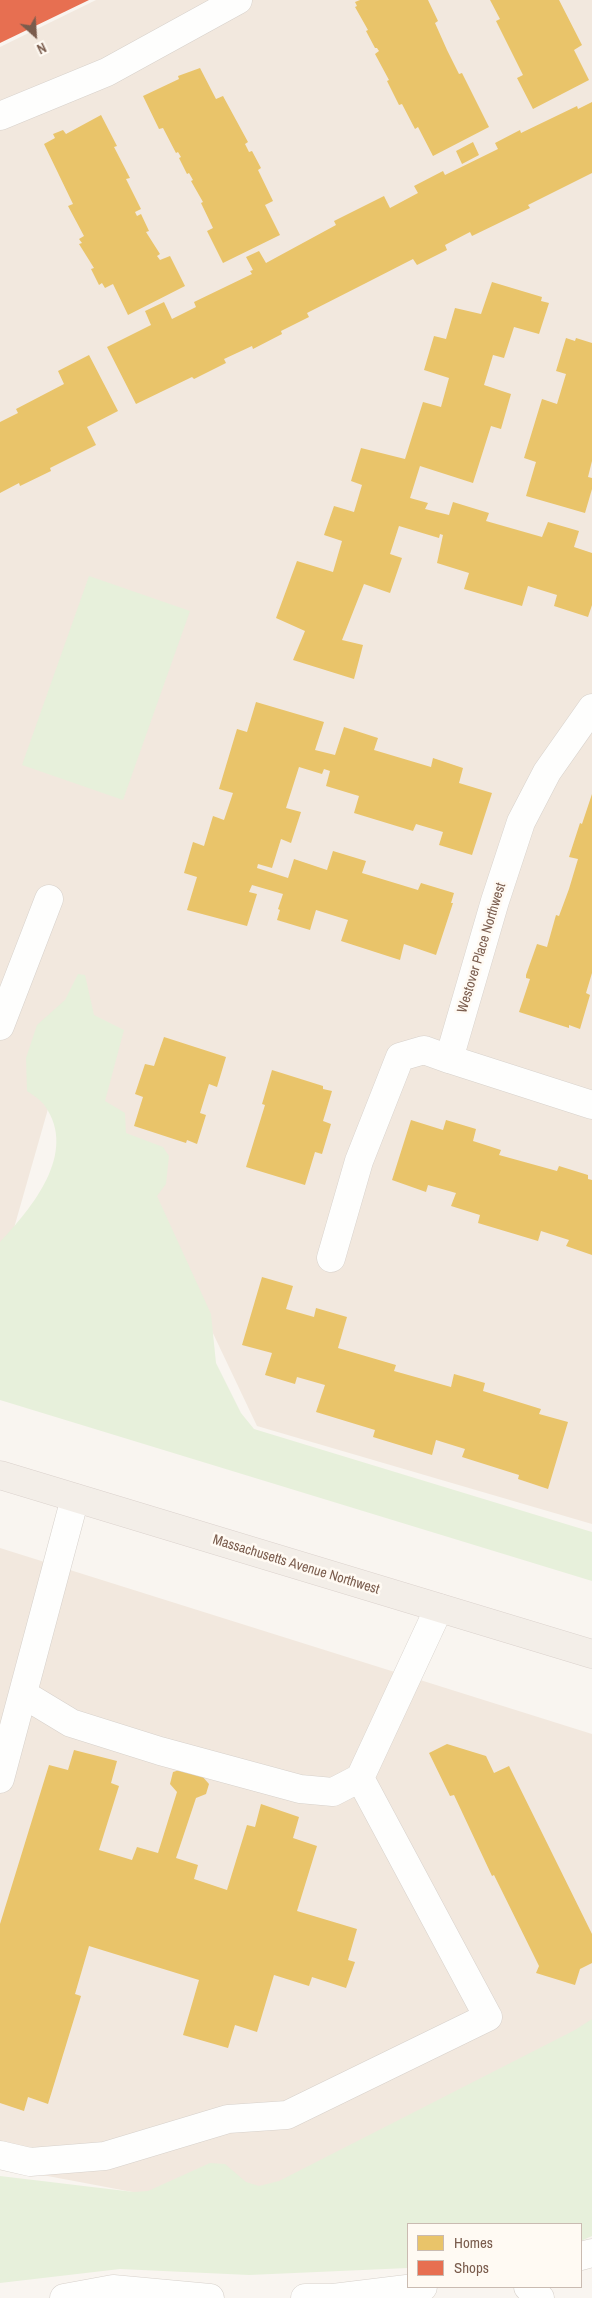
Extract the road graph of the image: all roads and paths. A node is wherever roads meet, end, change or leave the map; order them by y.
1 (238, 0) edge
2 (0, 116) edge
3 (592, 708) edge
4 (49, 899) dead end
5 (0, 1026) edge
6 (449, 1059) junction
7 (592, 1105) edge
8 (331, 1258) dead end
9 (0, 1475) edge
10 (75, 1498) junction
11 (439, 1608) junction
12 (592, 1654) edge
13 (22, 1694) junction
14 (360, 1778) junction
15 (0, 1779) edge
16 (0, 2155) edge
17 (416, 2288) edge
18 (529, 2288) edge
19 (64, 2298) edge
20 (210, 2298) edge
21 (305, 2298) edge
22 (540, 2298) edge

1 - 2 street
3 - 6 street, Westover Place Northwest
4 - 5 street
6 - 7 street
6 - 8 street
9 - 10 main road, Massachusetts Avenue Northwest
10 - 11 main road, Massachusetts Avenue Northwest
10 - 13 street
11 - 12 main road, Massachusetts Avenue Northwest
11 - 14 street
13 - 14 street
13 - 15 street
14 - 16 street
17 - 21 street
18 - 22 street
19 - 20 street

